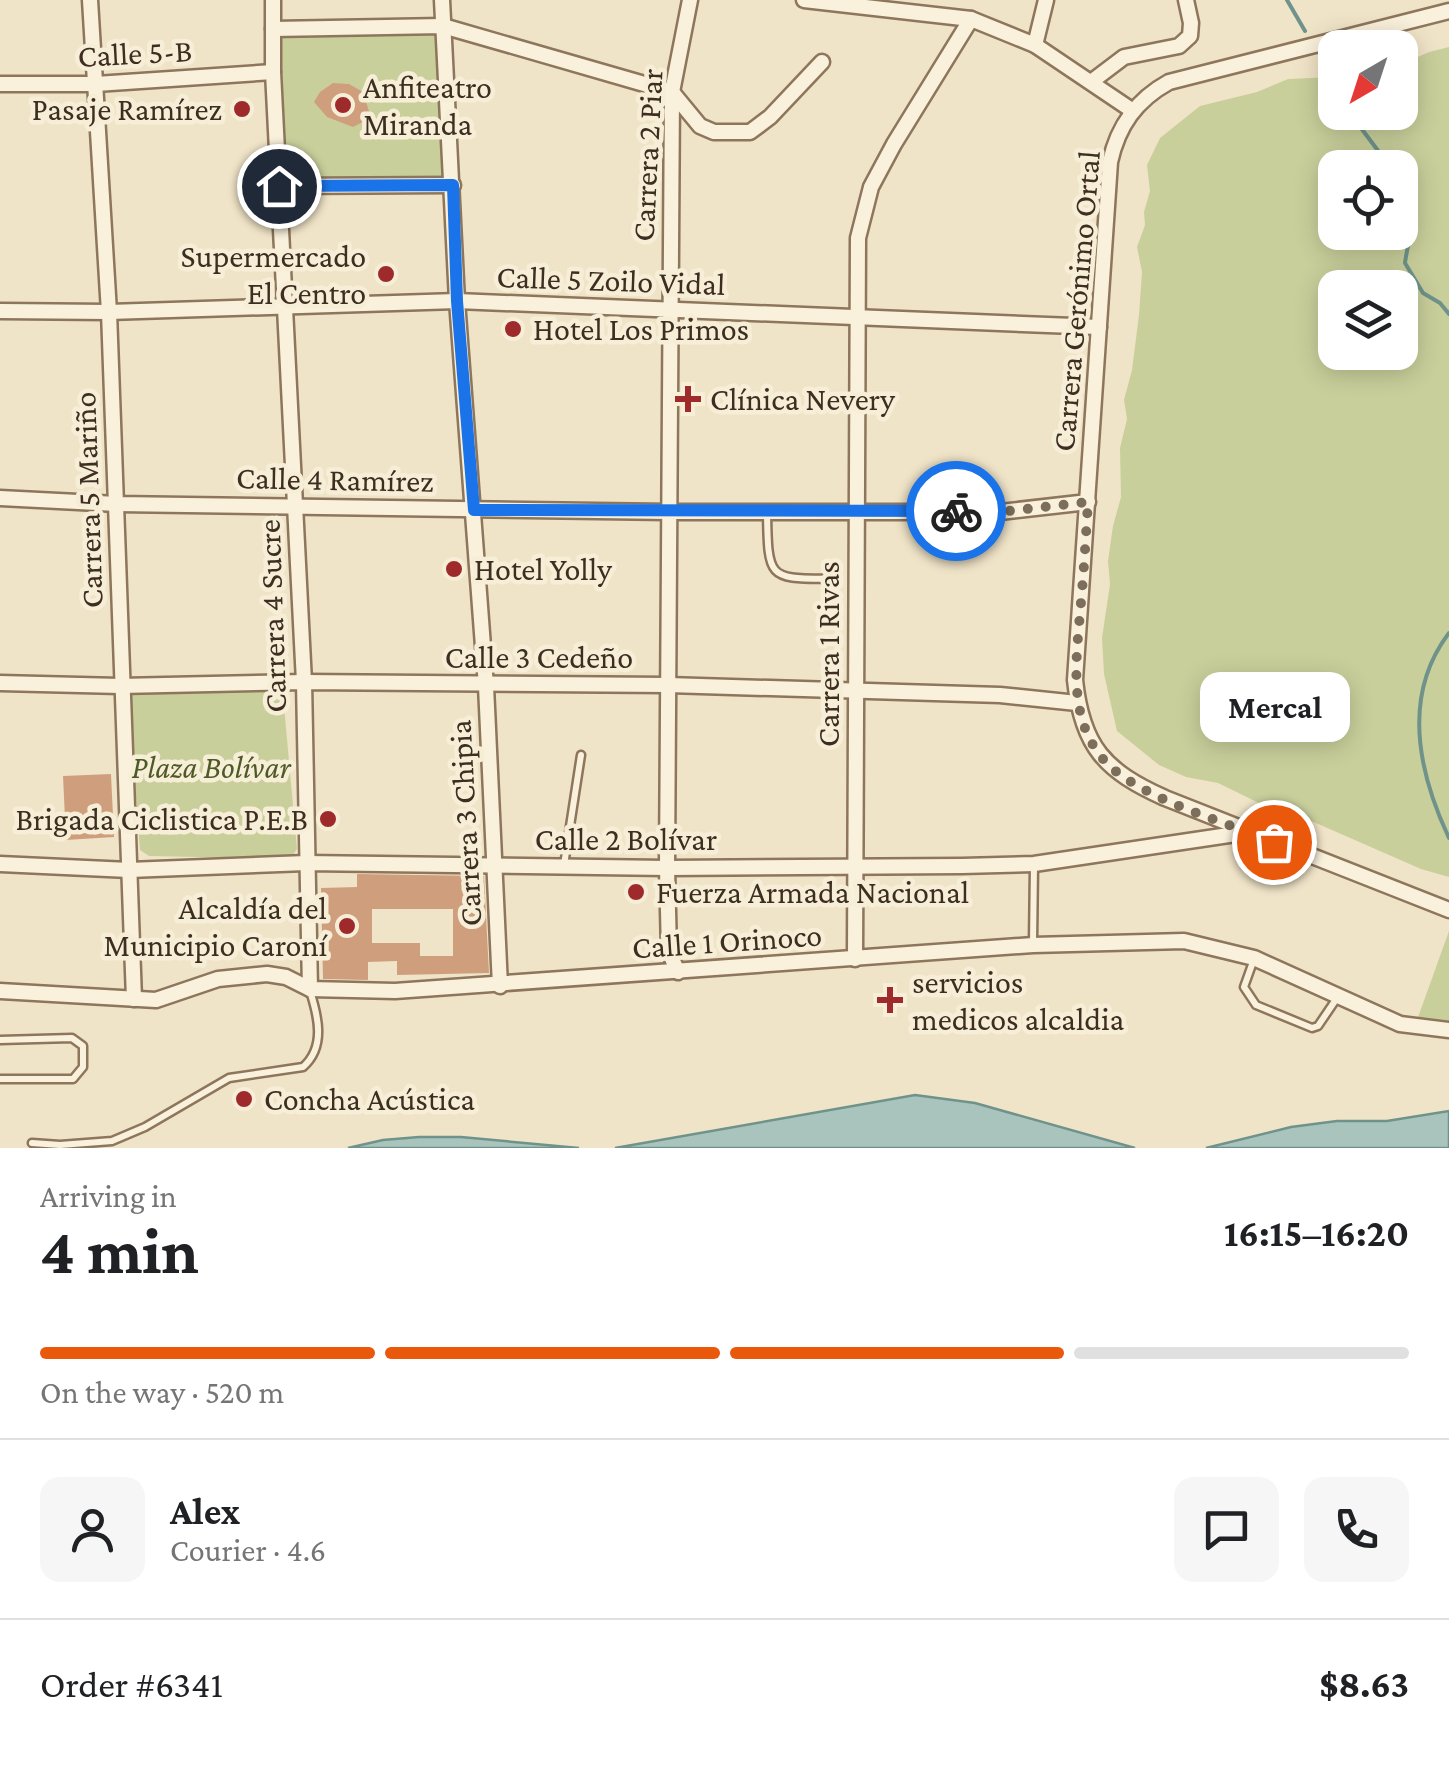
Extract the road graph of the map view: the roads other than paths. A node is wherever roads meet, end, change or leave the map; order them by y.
1 (90, 0) edge
2 (273, 0) edge
3 (442, 0) edge
4 (690, 0) edge
5 (804, 0) edge
6 (1046, 0) edge
7 (1186, 0) edge
8 (1449, 11) edge
9 (971, 19) junction
10 (442, 26) junction
11 (272, 29) junction
12 (1035, 46) junction
13 (822, 62) dead end
14 (273, 72) junction
15 (1091, 82) junction
16 (0, 84) edge
17 (96, 84) junction
18 (672, 92) junction
19 (1133, 111) junction
20 (453, 185) junction
21 (279, 186) junction
22 (457, 301) junction
23 (284, 306) junction
24 (670, 310) junction
25 (0, 311) edge
26 (109, 312) junction
27 (856, 319) junction
28 (1099, 327) junction
29 (0, 498) edge
30 (1088, 502) junction
31 (117, 504) junction
32 (296, 505) junction
33 (474, 510) junction
34 (856, 510) junction
35 (768, 511) junction
36 (669, 512) junction
37 (835, 579) dead end
38 (304, 682) junction
39 (0, 683) edge
40 (668, 685) junction
41 (120, 686) junction
42 (486, 686) junction
43 (856, 692) junction
44 (1077, 703) junction
45 (581, 755) dead end
46 (1250, 832) junction
47 (306, 863) junction
48 (0, 864) edge
49 (1034, 864) junction
50 (496, 866) junction
51 (564, 867) junction
52 (667, 868) junction
53 (854, 868) junction
54 (129, 870) junction
55 (1449, 910) edge
56 (1034, 944) junction
57 (1254, 958) junction
58 (854, 959) junction
59 (678, 972) junction
60 (500, 986) junction
61 (0, 990) edge
62 (310, 990) junction
63 (1338, 997) junction
64 (134, 999) junction
65 (1449, 1030) edge
66 (0, 1040) edge
67 (0, 1079) edge
68 (32, 1143) dead end

1 - 17 street, Carrera 5 Mariño
2 - 11 street, Carrera 4 Sucre
3 - 10 street, Carrera 3 Chipia
4 - 18 street, Carrera 2 Piar
5 - 9 street
6 - 12 street
7 - 15 street
8 - 19 street, Carrera Gerónimo Ortal
9 - 12 street
9 - 27 street, Carrera 1 Rivas
10 - 11 street
10 - 18 street
10 - 20 street, Carrera 3 Chipia
11 - 14 street, Carrera 4 Sucre
12 - 15 street
13 - 18 street
14 - 17 street, Calle 5-B
14 - 21 street, Carrera 4 Sucre
15 - 19 street
16 - 17 street, Calle 5-B
17 - 26 street, Carrera 5 Mariño
18 - 24 street, Carrera 2 Piar
19 - 28 street, Carrera Gerónimo Ortal
20 - 21 street
20 - 22 street, Carrera 3 Chipia
21 - 23 street, Carrera 4 Sucre
22 - 23 street, Calle 5 Zoilo Vidal
22 - 24 street, Calle 5 Zoilo Vidal
22 - 33 street, Carrera 3 Chipia
23 - 26 street, Calle 5 Zoilo Vidal
23 - 32 street, Carrera 4 Sucre
24 - 27 street, Calle 5 Zoilo Vidal
24 - 36 street, Carrera 2 Piar
25 - 26 street, Calle 5 Zoilo Vidal
26 - 31 street, Carrera 5 Mariño
27 - 28 street, Calle 5 Zoilo Vidal
27 - 34 street, Carrera 1 Rivas
28 - 30 street, Carrera Gerónimo Ortal
29 - 31 street, Calle 4 Ramírez
30 - 34 street, Calle 4 Ramírez
30 - 44 street, Carrera Gerónimo Ortal
31 - 32 street, Calle 4 Ramírez
31 - 41 street, Carrera 5 Mariño
32 - 33 street, Calle 4 Ramírez
32 - 38 street, Carrera 4 Sucre
33 - 36 street, Calle 4 Ramírez
33 - 42 street, Carrera 3 Chipia
34 - 35 street, Calle 4 Ramírez
34 - 43 street, Carrera 1 Rivas
35 - 36 street, Calle 4 Ramírez
35 - 37 lane
36 - 40 street, Carrera 2 Piar
38 - 41 street, Calle 3 Cedeño
38 - 42 street, Calle 3 Cedeño
38 - 47 street, Carrera 4 Sucre
39 - 41 street, Calle 3 Cedeño
40 - 42 street, Calle 3 Cedeño
40 - 43 street, Calle 3 Cedeño
40 - 52 street, Carrera 2 Piar
41 - 54 street, Carrera 5 Mariño
42 - 50 street, Carrera 3 Chipia
43 - 44 street, Calle 3 Cedeño
43 - 53 street, Carrera 1 Rivas
44 - 46 street, Carrera Gerónimo Ortal
45 - 51 lane
46 - 49 street, Calle 2 Bolívar
46 - 55 street, Carrera Gerónimo Ortal
47 - 50 street, Calle 2 Bolívar
47 - 54 street, Calle 2 Bolívar
47 - 62 street, Carrera 4 Sucre
48 - 54 street, Calle 2 Bolívar
49 - 53 street, Calle 2 Bolívar
49 - 56 lane
50 - 51 street, Calle 2 Bolívar
50 - 60 street, Carrera 3 Chipia
51 - 52 street, Calle 2 Bolívar
52 - 53 street, Calle 2 Bolívar
52 - 59 street, Carrera 2 Piar
53 - 58 street, Carrera 1 Rivas
54 - 64 street, Carrera 5 Mariño
56 - 57 street, Calle 1 Orinoco
56 - 58 street, Calle 1 Orinoco
57 - 63 street, Calle 1 Orinoco
57 - 63 lane
58 - 59 street, Calle 1 Orinoco
59 - 60 street, Calle 1 Orinoco
60 - 62 street, Calle 1 Orinoco
61 - 64 street, Calle 1 Orinoco
62 - 64 street, Calle 1 Orinoco
62 - 68 lane
63 - 65 street, Calle 1 Orinoco
66 - 67 lane

